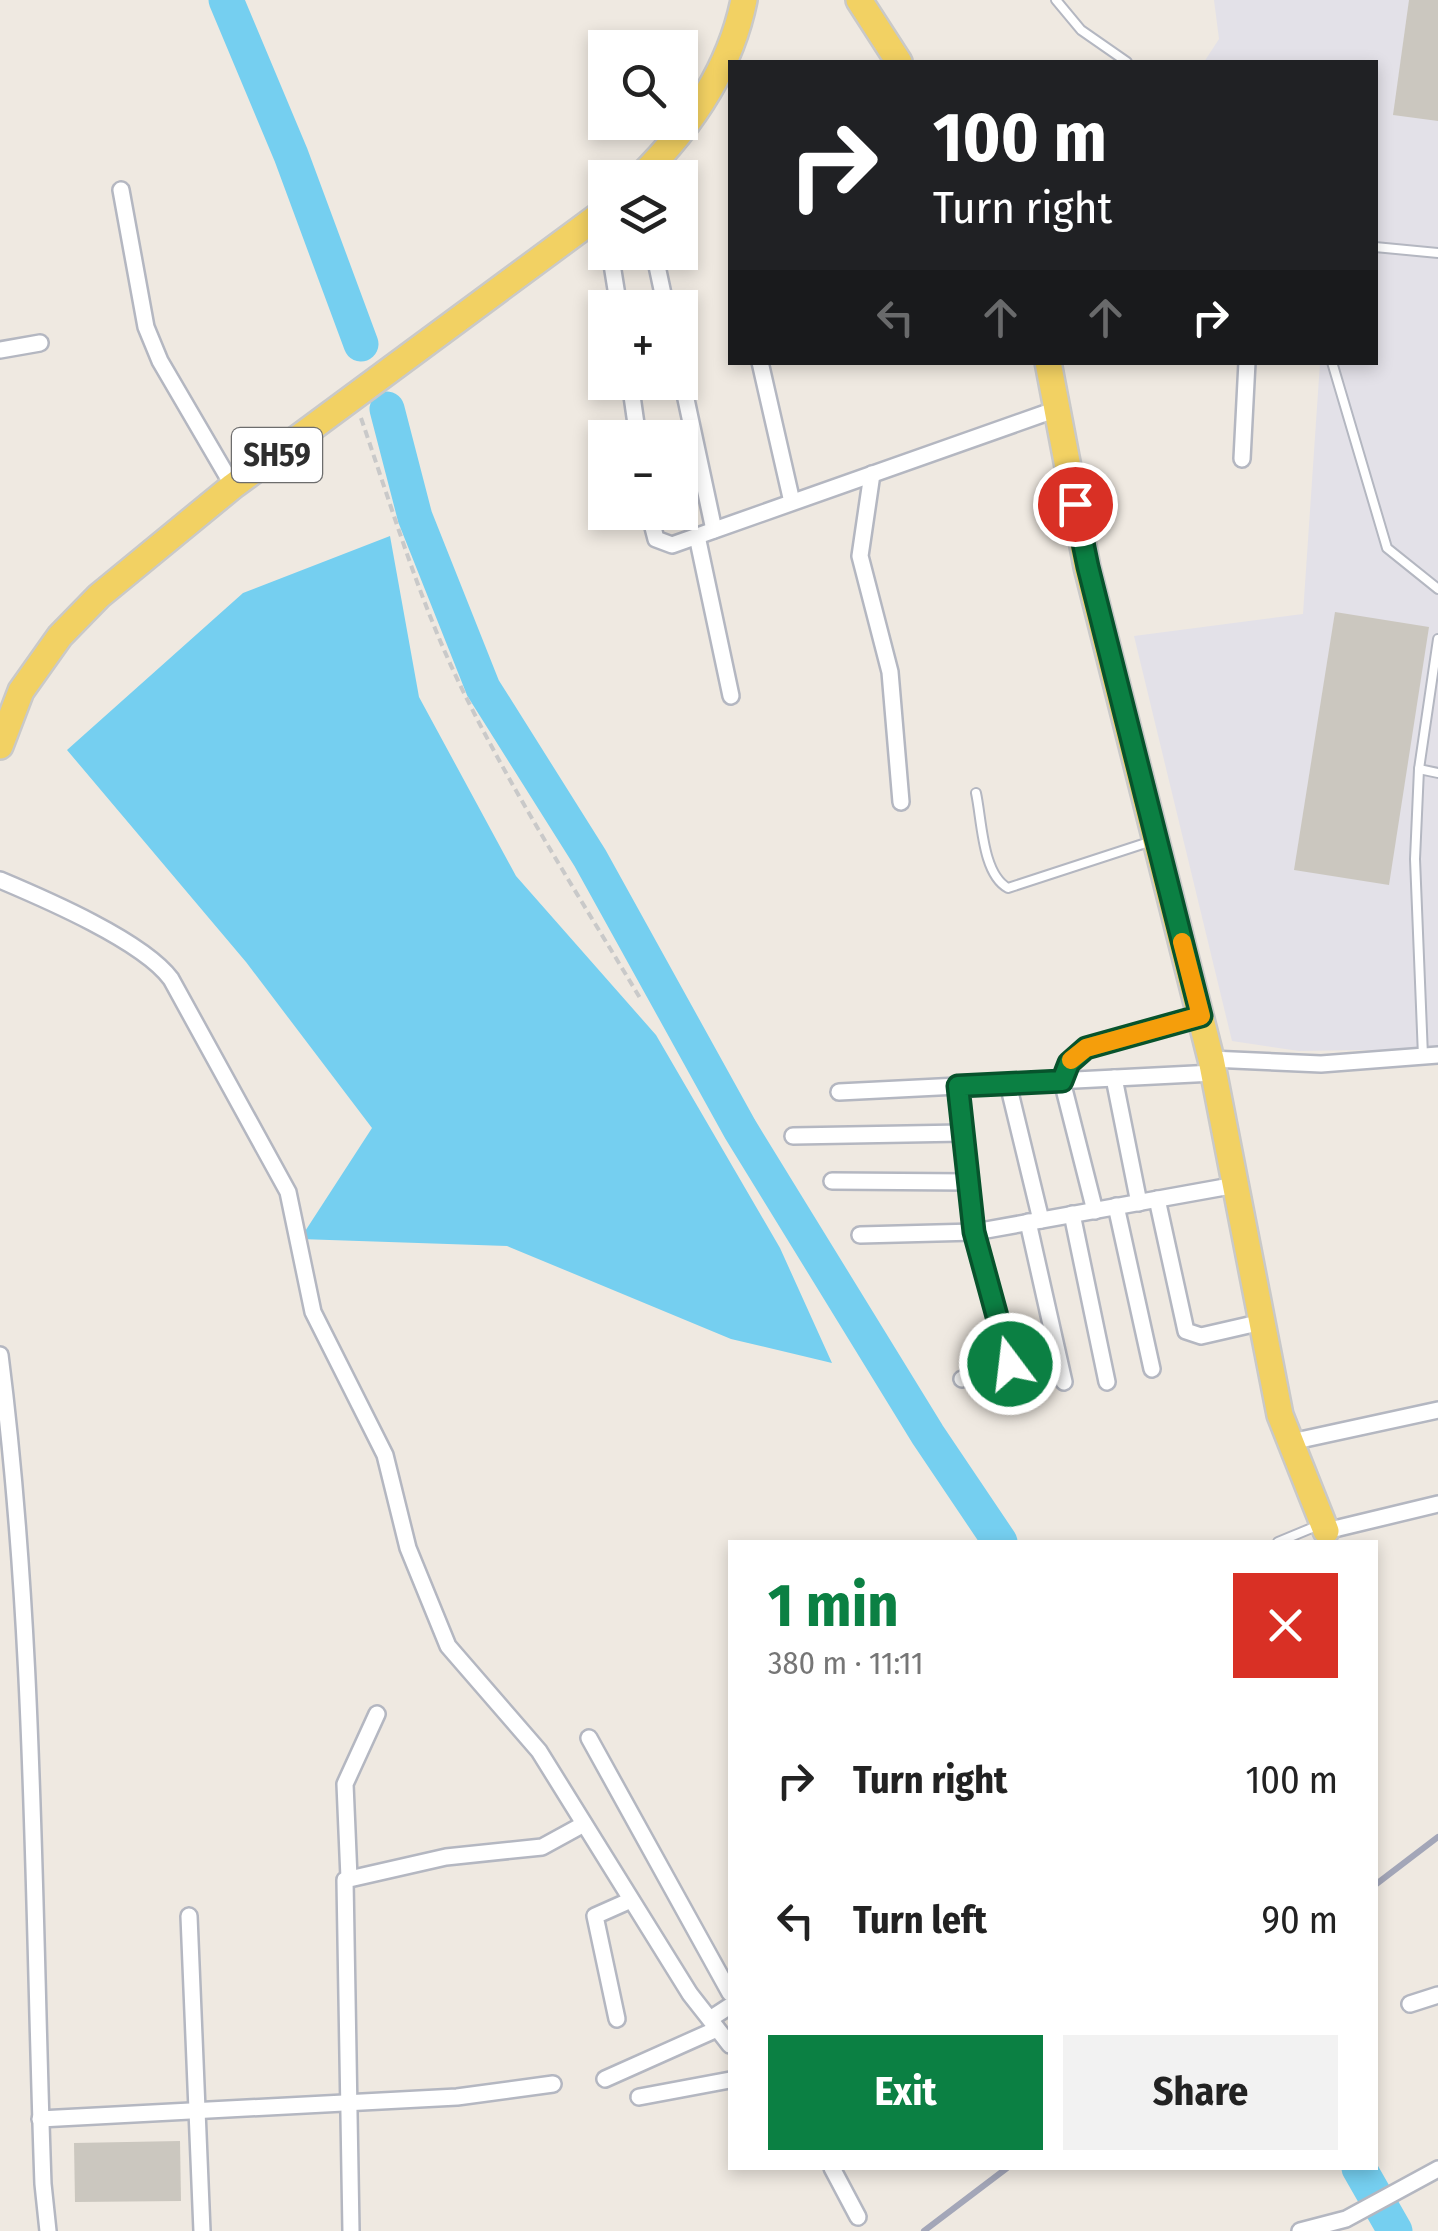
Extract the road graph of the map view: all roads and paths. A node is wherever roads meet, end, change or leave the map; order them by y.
1 (744, 0) edge
2 (859, 0) edge
3 (1056, 0) edge
4 (898, 60) edge
5 (1125, 60) edge
6 (654, 160) edge
7 (121, 190) dead end
8 (588, 225) edge
9 (1378, 247) edge
10 (1438, 253) edge
11 (40, 343) dead end
12 (0, 350) edge
13 (761, 365) edge
14 (1049, 365) edge
15 (1247, 365) edge
16 (1333, 365) edge
17 (354, 400) junction
18 (686, 400) edge
19 (1057, 408) junction
20 (1242, 459) dead end
21 (872, 474) junction
22 (233, 486) junction
23 (792, 502) junction
24 (651, 530) edge
25 (714, 530) junction
26 (697, 536) junction
27 (1420, 576) junction
28 (1438, 577) edge
29 (1438, 590) edge
30 (1438, 639) edge
31 (731, 696) dead end
32 (0, 746) edge
33 (1419, 769) junction
34 (1438, 773) edge
35 (976, 794) dead end
36 (901, 802) dead end
37 (1156, 840) junction
38 (0, 880) edge
39 (640, 998) dead end
40 (1201, 1016) junction
41 (1430, 1055) edge
42 (1213, 1066) junction
43 (1114, 1078) junction
44 (1062, 1081) junction
45 (1008, 1084) junction
46 (958, 1086) junction
47 (839, 1092) dead end
48 (964, 1133) junction
49 (793, 1136) dead end
50 (832, 1182) dead end
51 (969, 1182) junction
52 (1236, 1185) junction
53 (1157, 1199) junction
54 (1139, 1202) junction
55 (1116, 1206) junction
56 (1094, 1210) junction
57 (1072, 1214) junction
58 (1035, 1221) junction
59 (974, 1232) junction
60 (860, 1235) dead end
61 (1262, 1322) junction
62 (0, 1355) edge
63 (1152, 1368) dead end
64 (962, 1379) dead end
65 (1064, 1382) dead end
66 (1106, 1382) dead end
67 (1438, 1410) edge
68 (1291, 1442) junction
69 (1438, 1504) edge
70 (1325, 1527) junction
71 (1284, 1540) edge
72 (376, 1714) dead end
73 (589, 1738) dead end
74 (584, 1824) junction
75 (349, 1878) junction
76 (631, 1900) junction
77 (188, 1916) dead end
78 (728, 1989) edge
79 (1438, 1995) edge
80 (1410, 2004) dead end
81 (728, 2008) edge
82 (617, 2019) dead end
83 (714, 2024) junction
84 (728, 2042) edge
85 (604, 2079) dead end
86 (728, 2080) edge
87 (554, 2084) dead end
88 (640, 2097) dead end
89 (350, 2102) junction
90 (198, 2111) junction
91 (40, 2119) junction
92 (1438, 2169) edge
93 (833, 2170) edge
94 (858, 2217) dead end
95 (48, 2231) edge
96 (202, 2231) edge
97 (351, 2231) edge
98 (1300, 2231) edge

1 - 6 main road
2 - 4 main road
3 - 5 lane
7 - 22 street
8 - 17 main road, SH59
9 - 10 lane
11 - 12 street
13 - 23 street
14 - 19 main road
15 - 20 street
16 - 27 lane
17 - 22 main road, SH59
17 - 39 path
18 - 25 street
19 - 21 street
19 - 37 main road
21 - 23 street
21 - 36 street
22 - 32 main road, SH59
23 - 25 street
24 - 26 street
25 - 26 street
26 - 31 street
27 - 28 lane
27 - 29 lane
30 - 33 lane
33 - 34 lane
33 - 41 lane
35 - 37 lane
37 - 40 main road
38 - 74 street
40 - 42 main road
40 - 44 street
41 - 42 street
42 - 43 street
42 - 52 main road
43 - 44 street
43 - 54 street
44 - 45 street
44 - 56 street
45 - 46 street
45 - 58 street
46 - 47 street
46 - 48 street
48 - 49 street
48 - 51 street
50 - 51 street
51 - 59 street
52 - 53 street
52 - 61 main road
53 - 54 street
53 - 61 street
54 - 55 street
55 - 56 street
55 - 63 street
56 - 57 street
57 - 58 street
57 - 66 street
58 - 59 street
58 - 65 street
59 - 60 street
59 - 64 street
61 - 68 main road
62 - 91 street
67 - 68 street
68 - 70 main road
69 - 70 street
70 - 71 lane
72 - 75 street
73 - 78 street
74 - 75 street
74 - 76 street
75 - 89 street
76 - 82 street
76 - 83 street
77 - 90 street
79 - 80 street
81 - 83 street
83 - 84 street
83 - 85 street
86 - 88 street
87 - 89 street
89 - 90 street
89 - 97 street
90 - 91 street
90 - 96 street
91 - 95 street
92 - 98 street
93 - 94 street

